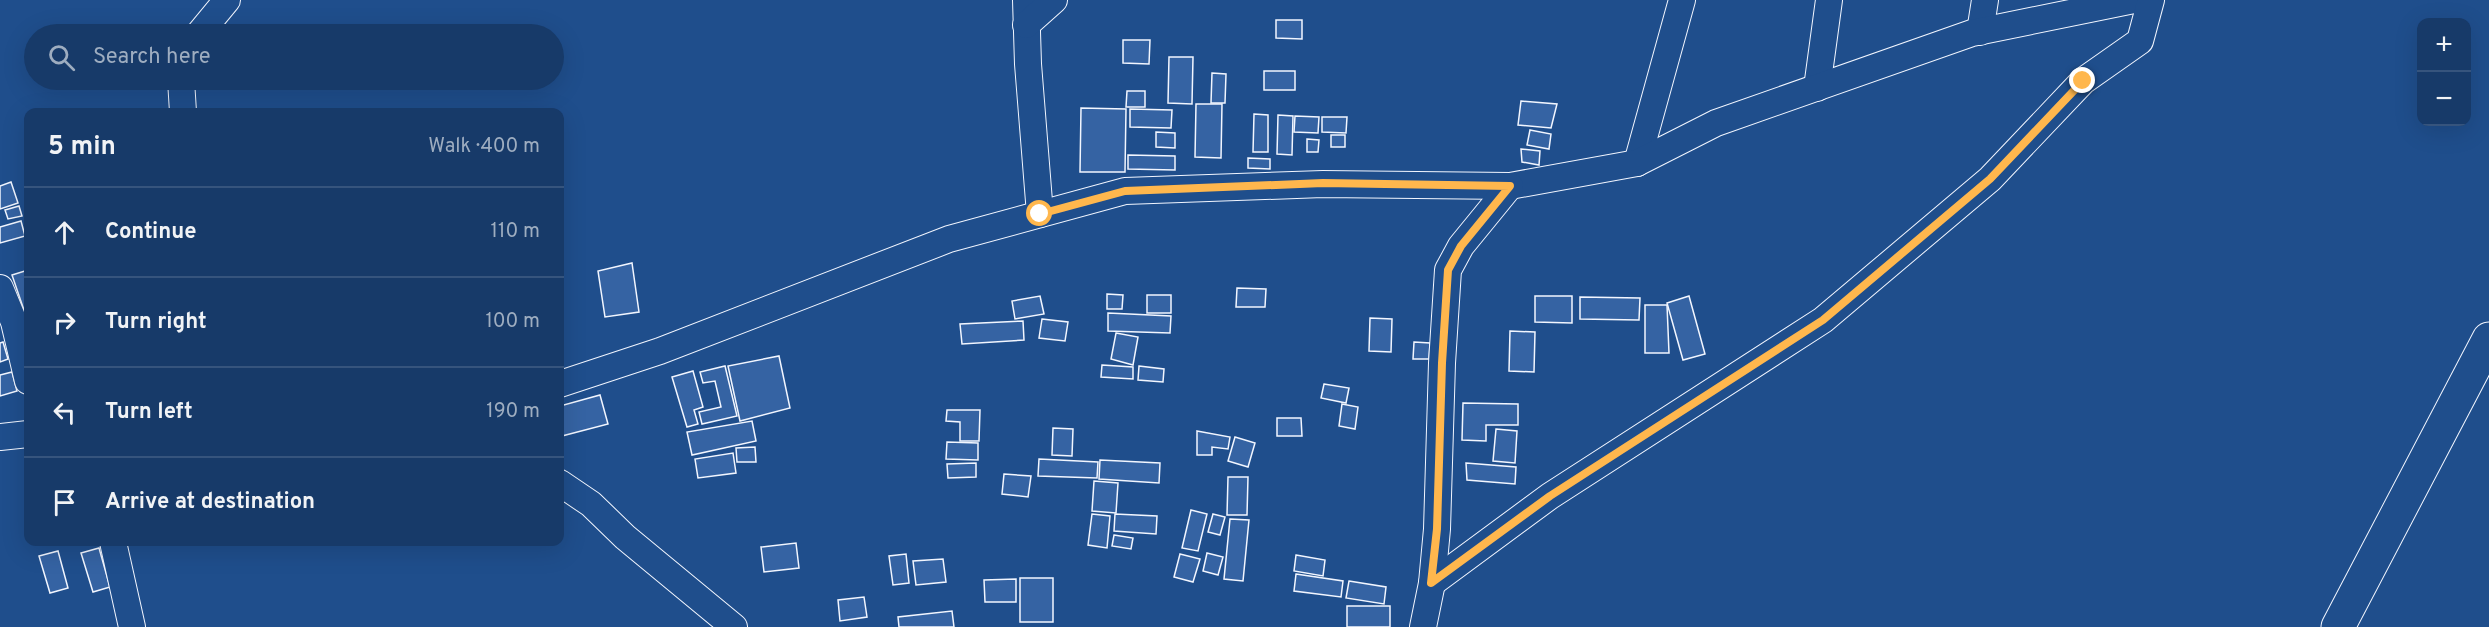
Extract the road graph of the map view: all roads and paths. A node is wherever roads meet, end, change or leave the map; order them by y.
1 (226, 0) edge
2 (1054, 0) edge
3 (1682, 0) edge
4 (1830, 0) edge
5 (1985, 0) edge
6 (2134, 0) edge
7 (2151, 0) edge
8 (1026, 12) edge
9 (207, 24) edge
10 (1980, 32) junction
11 (1816, 88) junction
12 (182, 90) edge
13 (183, 108) edge
14 (1637, 163) junction
15 (1510, 186) junction
16 (1040, 214) junction
17 (0, 288) edge
18 (2489, 339) edge
19 (24, 364) edge
20 (564, 383) edge
21 (24, 434) edge
22 (0, 436) edge
23 (564, 486) edge
24 (114, 546) edge
25 (1431, 583) junction
26 (132, 627) edge
27 (734, 627) edge
28 (1423, 627) edge
29 (2338, 627) edge

1 - 9 street
2 - 8 street
3 - 14 street
4 - 11 street
5 - 10 street
6 - 10 street
7 - 25 street
8 - 16 street
10 - 11 street
11 - 14 street
12 - 13 street
14 - 15 street
15 - 16 street
15 - 25 street
16 - 20 street
17 - 19 street
18 - 29 street
21 - 22 street
23 - 27 street
24 - 26 street
25 - 28 street

